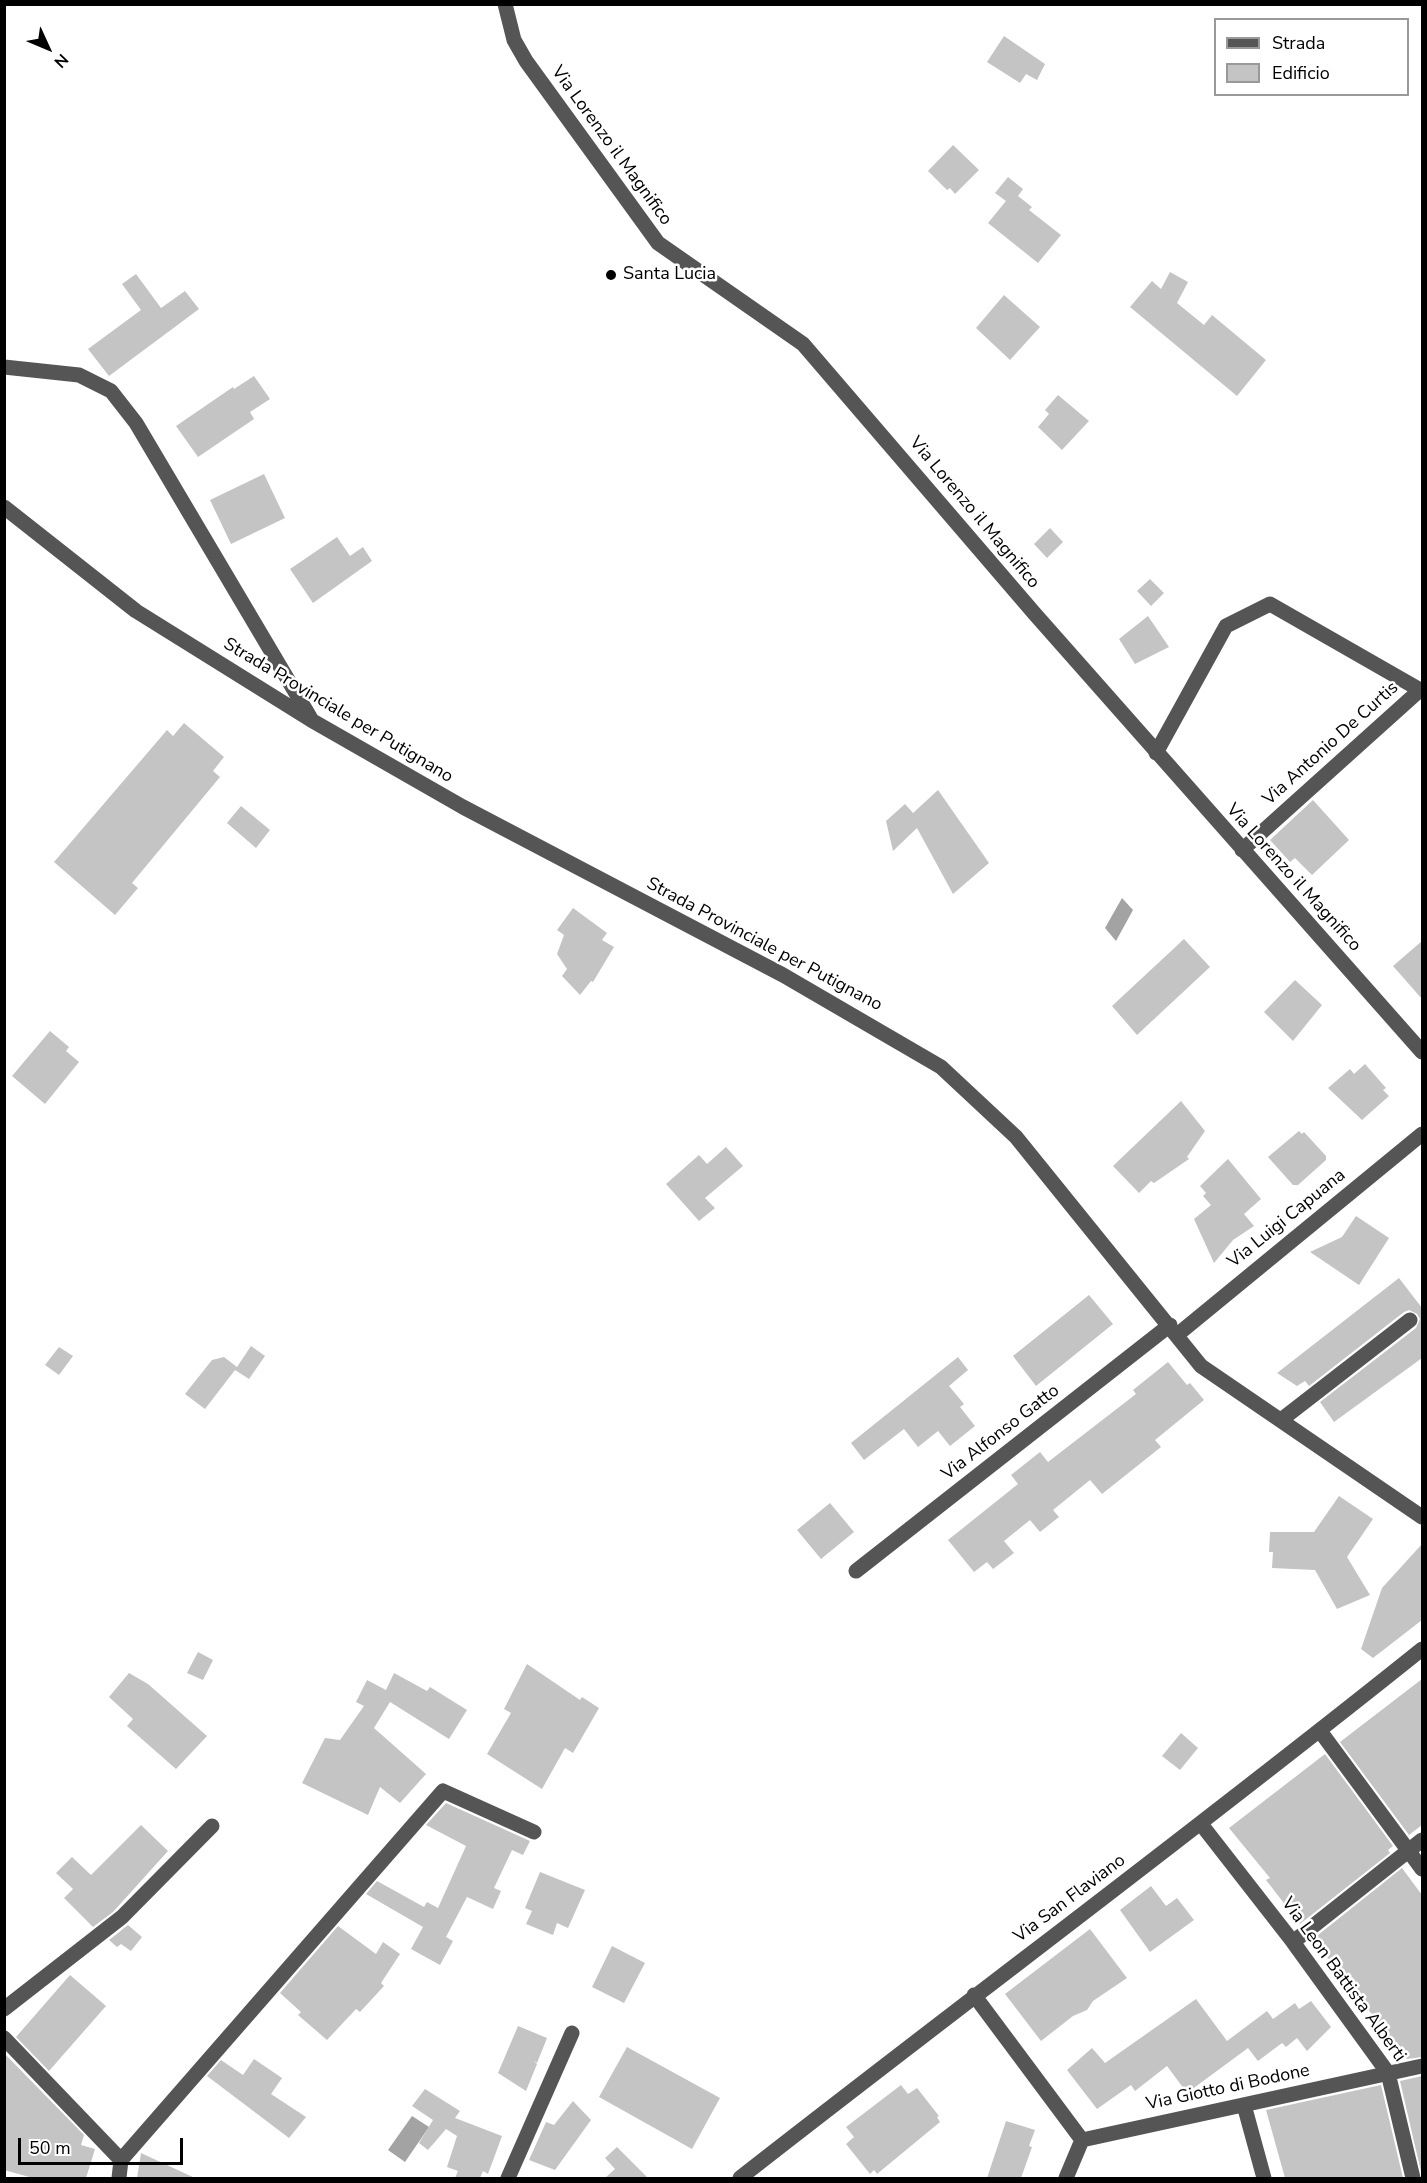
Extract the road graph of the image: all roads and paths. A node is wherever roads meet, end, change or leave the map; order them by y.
1 (506, 4) edge
2 (4, 367) edge
3 (4, 507) edge
4 (1421, 691) edge
5 (311, 720) junction
6 (1156, 753) junction
7 (1242, 850) junction
8 (1422, 1052) edge
9 (1422, 1134) edge
10 (1410, 1320) dead end
11 (1173, 1330) junction
12 (1281, 1420) junction
13 (1422, 1517) edge
14 (856, 1571) dead end
15 (1422, 1649) edge
16 (1320, 1731) junction
17 (1201, 1824) junction
18 (212, 1826) dead end
19 (534, 1832) dead end
20 (1422, 1840) edge
21 (1408, 1851) junction
22 (1422, 1869) edge
23 (1293, 1942) junction
24 (974, 1995) junction
25 (4, 2009) edge
26 (572, 2033) dead end
27 (4, 2038) edge
28 (1422, 2066) edge
29 (1388, 2073) junction
30 (1244, 2105) junction
31 (1082, 2140) junction
32 (121, 2160) junction
33 (119, 2178) edge
34 (508, 2178) edge
35 (740, 2178) edge
36 (1066, 2178) edge
37 (1264, 2178) edge
38 (1413, 2178) edge

1 - 6 street, Via Lorenzo il Magnifico
2 - 5 street
3 - 5 street, Strada Provinciale per Putignano
4 - 6 street
4 - 7 street, Via Antonio De Curtis
5 - 11 street, Strada Provinciale per Putignano
6 - 7 street, Via Lorenzo il Magnifico
7 - 8 street, Via Lorenzo il Magnifico
9 - 11 street, Via Luigi Capuana
10 - 12 street
11 - 12 street, Strada Provinciale per Putignano
11 - 14 street, Via Alfonso Gatto
12 - 13 street, Strada Provinciale per Putignano
15 - 16 street, Via San Flaviano
16 - 17 street, Via San Flaviano
16 - 21 street
17 - 23 street, Via Leon Battista Alberti
17 - 24 street, Via San Flaviano
18 - 25 street
19 - 32 street
20 - 21 street
21 - 22 street
21 - 23 street
23 - 29 street, Via Leon Battista Alberti
24 - 31 street
24 - 35 street, Via San Flaviano
26 - 34 street
27 - 32 street
28 - 29 street, Via Giotto di Bodone
29 - 30 street, Via Giotto di Bodone
29 - 38 street, Via Leon Battista Alberti
30 - 31 street, Via Giotto di Bodone
30 - 37 street
31 - 36 street
32 - 33 street

